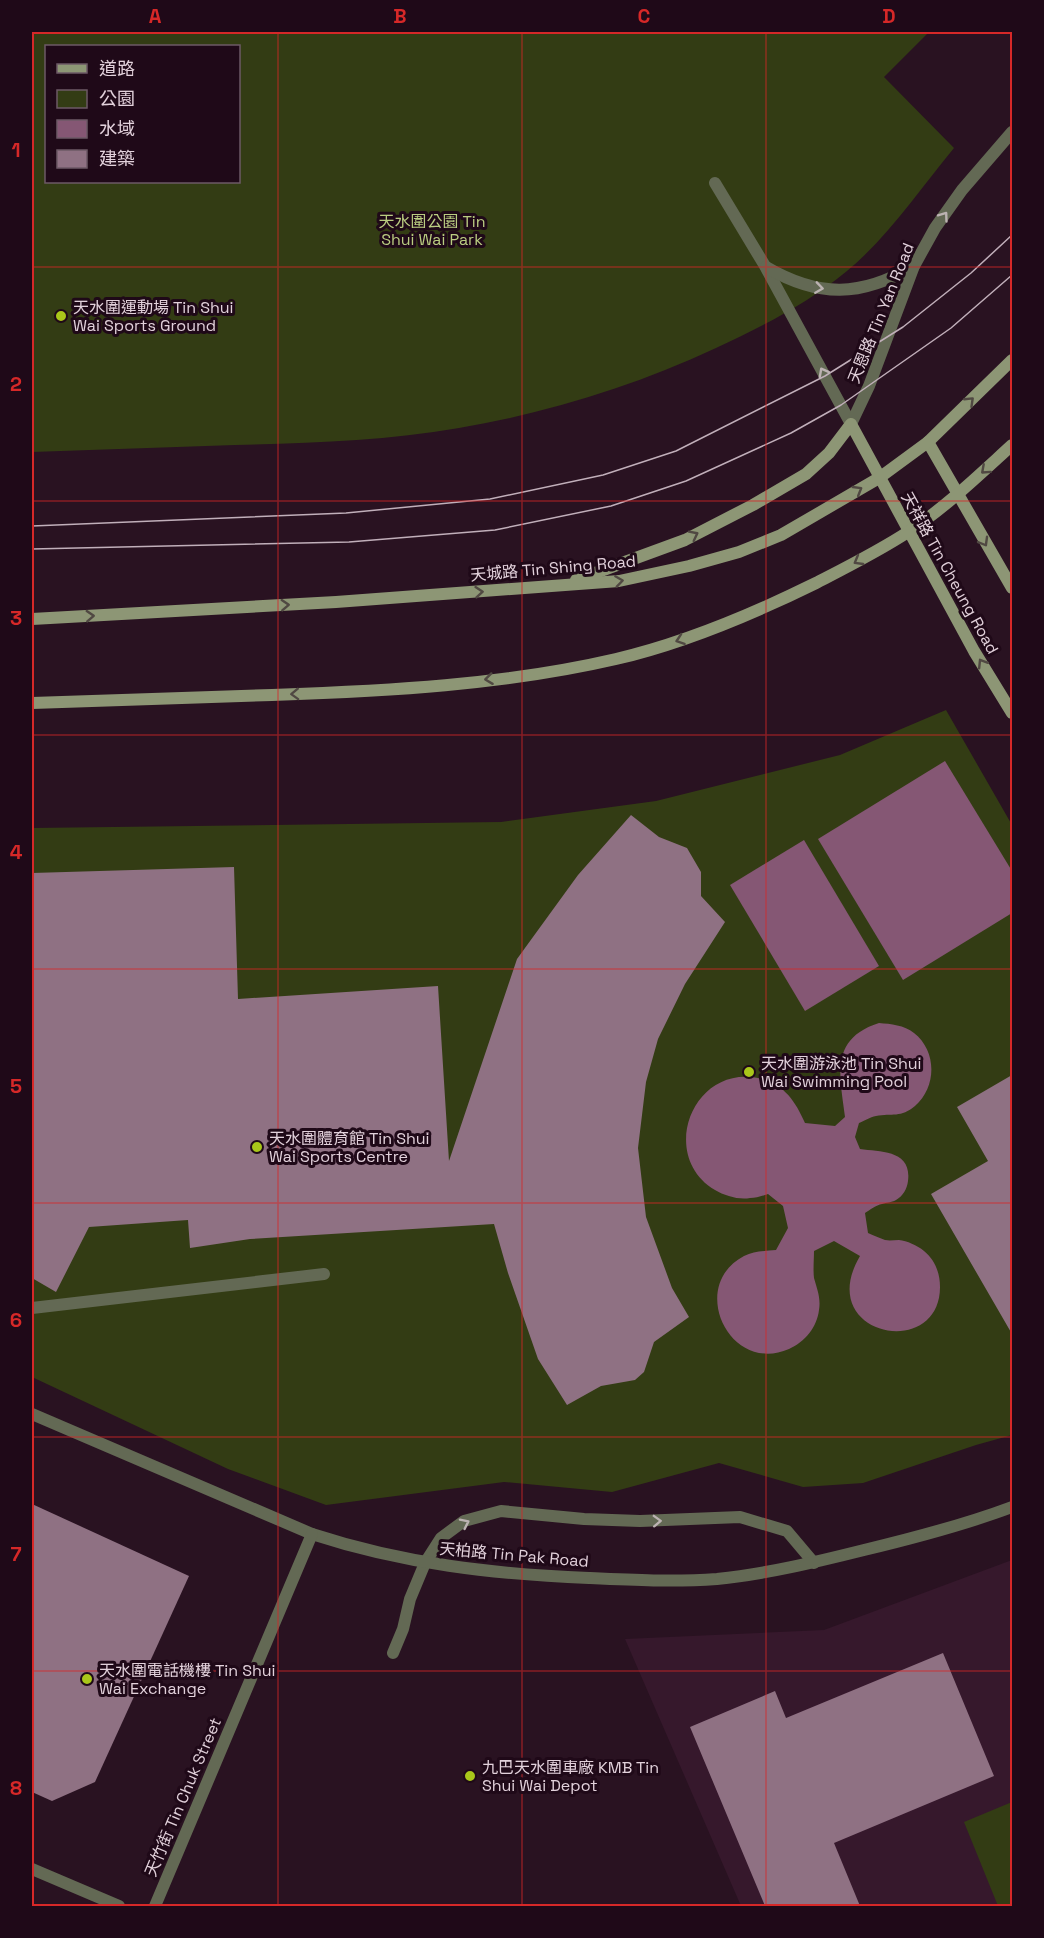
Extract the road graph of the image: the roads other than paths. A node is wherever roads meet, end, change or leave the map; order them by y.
1 (1012, 132) edge
2 (715, 183) dead end
3 (765, 266) junction
4 (914, 266) junction
5 (1012, 360) edge
6 (850, 424) junction
7 (927, 442) junction
8 (1012, 445) edge
9 (879, 478) junction
10 (957, 495) junction
11 (909, 532) junction
12 (561, 585) junction
13 (1012, 588) edge
14 (32, 619) edge
15 (32, 703) edge
16 (1012, 713) edge
17 (324, 1274) dead end
18 (32, 1308) edge
19 (32, 1414) edge
20 (1012, 1507) edge
21 (312, 1534) junction
22 (425, 1563) junction
23 (814, 1563) junction
24 (393, 1653) dead end
25 (32, 1869) edge
26 (119, 1906) edge
27 (155, 1906) edge

4 -> 1 street, 天恩路 Tin Yan Road
2 - 3 street
3 -> 4 street
6 -> 3 street
4 - 6 street, 天恩路 Tin Yan Road
7 -> 5 main road, 天城路 Tin Shing Road
6 - 9 main road, 天祥路 Tin Cheung Road
12 -> 6 main road
7 - 9 main road, 天城路 Tin Shing Road
7 - 10 main road
8 -> 10 main road
9 - 11 main road, 天祥路 Tin Cheung Road
12 -> 9 main road, 天城路 Tin Shing Road
10 - 11 main road
10 -> 13 main road
11 -> 15 main road
16 -> 11 main road, 天祥路 Tin Cheung Road
14 -> 12 main road, 天城路 Tin Shing Road
17 - 18 street
19 - 21 street, 天柏路 Tin Pak Road
20 - 23 street, 天柏路 Tin Pak Road
21 - 22 street, 天柏路 Tin Pak Road
21 - 27 street, 天竹街 Tin Chuk Street
22 - 23 street, 天柏路 Tin Pak Road
22 -> 23 street
22 - 24 street
25 - 26 street

